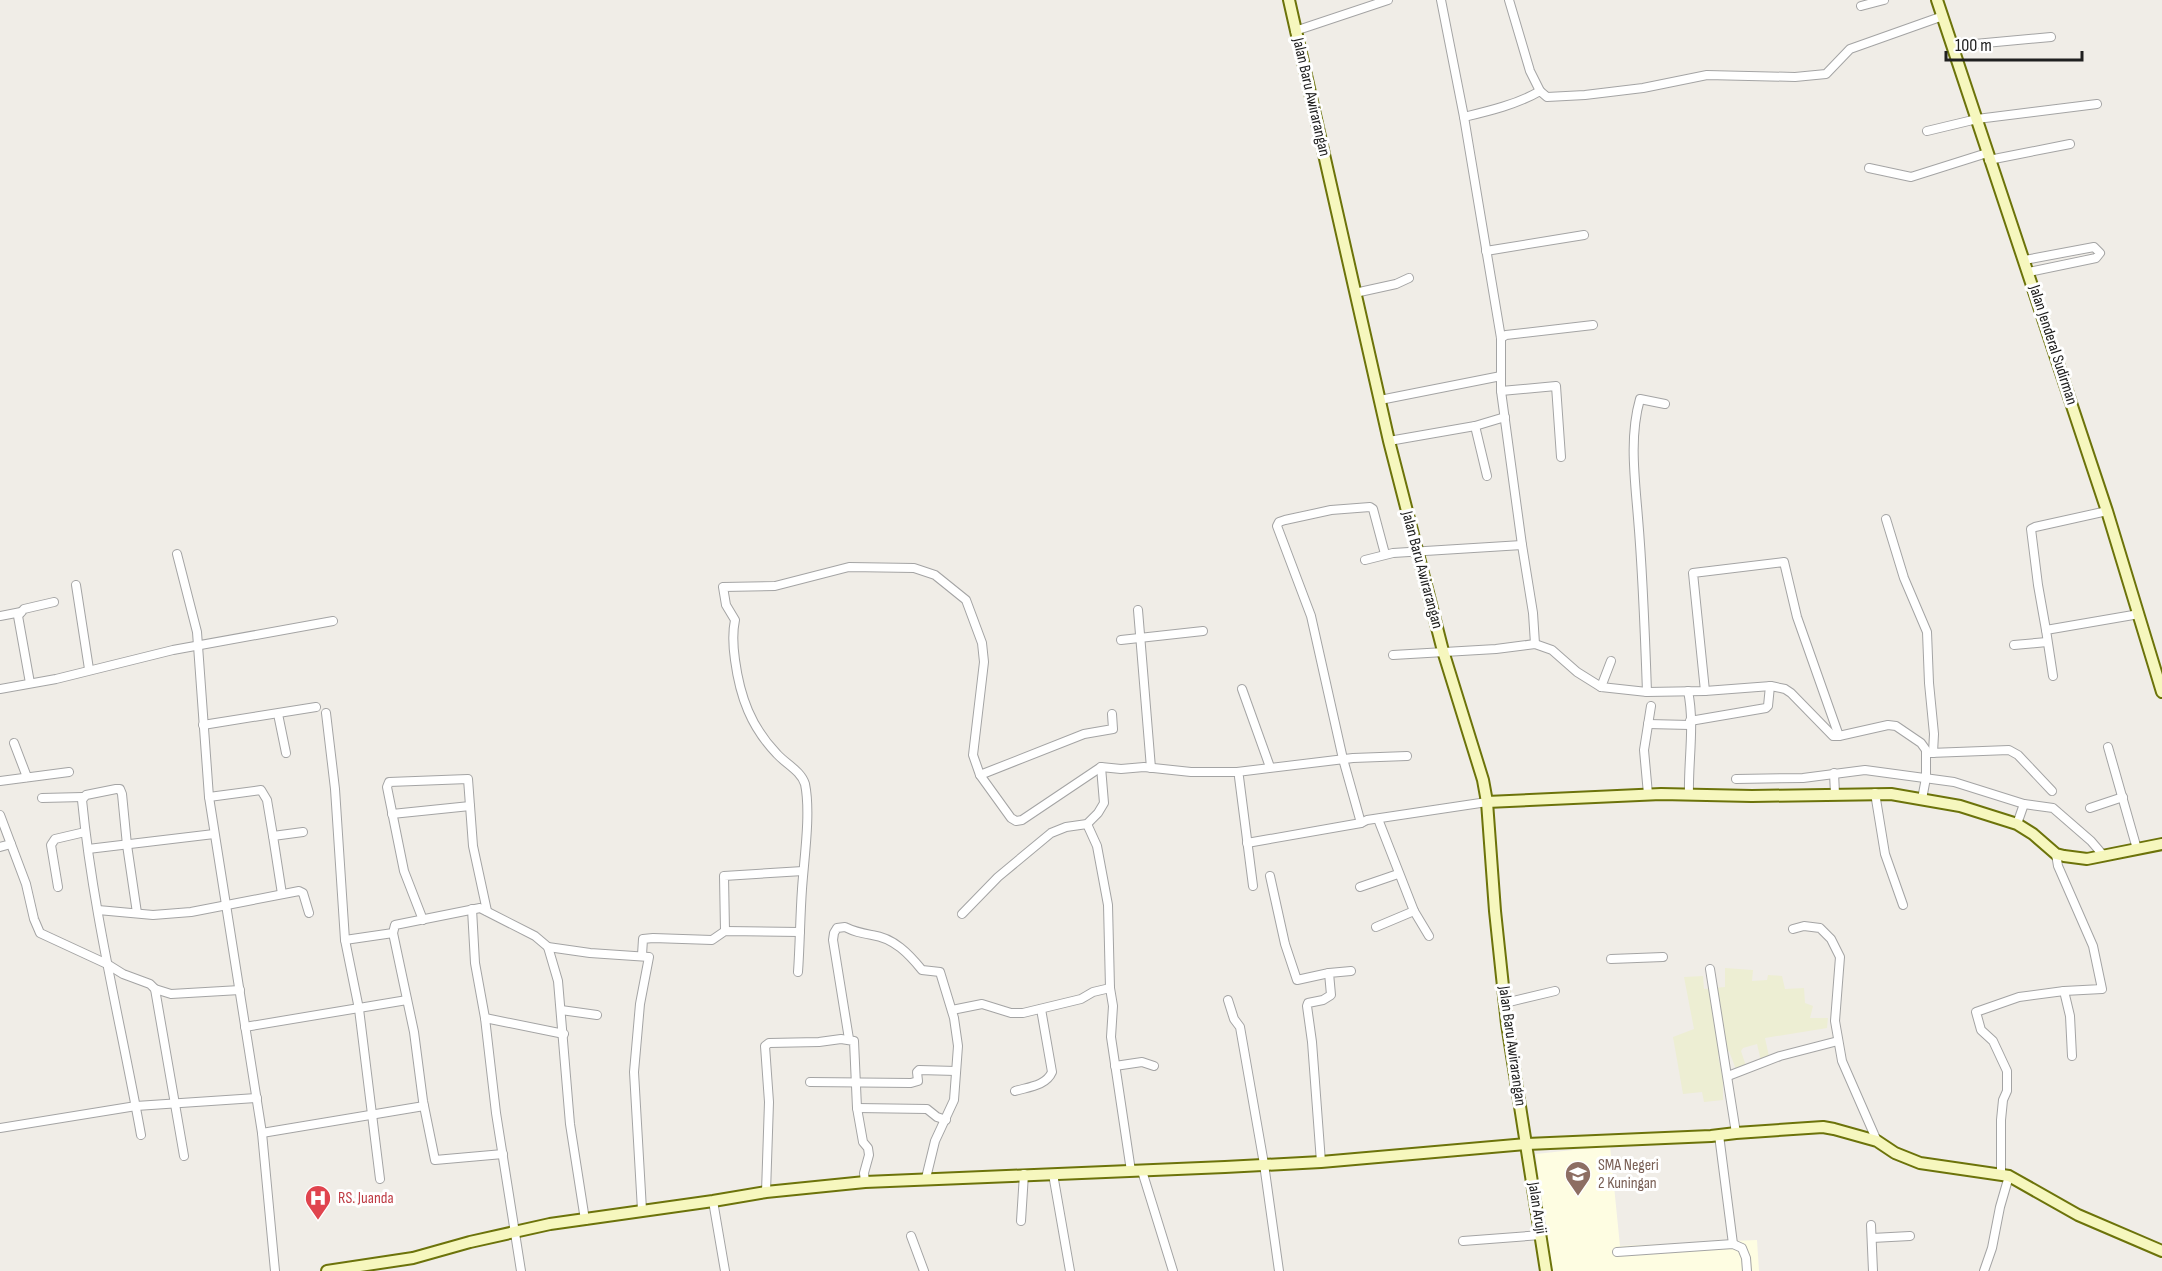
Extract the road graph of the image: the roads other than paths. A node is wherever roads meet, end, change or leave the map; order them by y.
1 (1288, 0) edge
2 (1388, 0) edge
3 (1441, 0) edge
4 (1509, 0) edge
5 (1884, 0) edge
6 (1937, 0) edge
7 (1861, 6) dead end
8 (1943, 16) junction
9 (1295, 31) junction
10 (2051, 36) dead end
11 (1953, 46) junction
12 (1540, 91) junction
13 (2097, 104) dead end
14 (1464, 117) junction
15 (1977, 119) junction
16 (1927, 131) dead end
17 (2070, 144) dead end
18 (1988, 157) junction
19 (1869, 168) dead end
20 (1584, 235) dead end
21 (1486, 251) junction
22 (2025, 260) junction
23 (2029, 272) junction
24 (1408, 278) dead end
25 (1355, 293) junction
26 (1593, 325) dead end
27 (1501, 338) junction
28 (1501, 376) junction
29 (1501, 392) junction
30 (1380, 400) junction
31 (1665, 404) dead end
32 (1505, 417) junction
33 (1475, 426) junction
34 (1389, 441) junction
35 (1560, 457) dead end
36 (1486, 476) dead end
37 (2107, 511) junction
38 (1886, 519) dead end
39 (1522, 545) junction
40 (1417, 553) junction
41 (177, 554) dead end
42 (1386, 554) junction
43 (1365, 560) dead end
44 (76, 585) dead end
45 (54, 602) dead end
46 (1138, 610) dead end
47 (21, 612) junction
48 (2139, 614) junction
49 (0, 616) edge
50 (333, 621) dead end
51 (2046, 630) junction
52 (1203, 631) dead end
53 (1140, 639) junction
54 (1121, 640) dead end
55 (2047, 642) junction
56 (1535, 644) junction
57 (198, 645) junction
58 (2014, 645) dead end
59 (1443, 651) junction
60 (1393, 655) dead end
61 (1611, 661) dead end
62 (89, 669) junction
63 (2053, 676) dead end
64 (30, 683) junction
65 (1770, 686) junction
66 (1601, 687) junction
67 (0, 689) edge
68 (1242, 690) dead end
69 (1688, 691) junction
70 (1705, 691) junction
71 (1647, 692) junction
72 (2162, 692) edge
73 (1651, 706) dead end
74 (316, 707) dead end
75 (326, 713) dead end
76 (279, 714) junction
77 (1112, 714) dead end
78 (1690, 723) junction
79 (1648, 724) junction
80 (203, 725) junction
81 (1839, 736) junction
82 (14, 743) dead end
83 (2108, 747) dead end
84 (286, 753) dead end
85 (1929, 754) junction
86 (1407, 756) dead end
87 (1344, 759) junction
88 (1270, 767) junction
89 (1151, 768) junction
90 (1101, 770) junction
91 (69, 772) dead end
92 (980, 776) junction
93 (1834, 776) junction
94 (27, 777) junction
95 (1239, 777) dead end
96 (1736, 779) dead end
97 (0, 781) edge
98 (1926, 781) junction
99 (1774, 786) junction
100 (1755, 787) junction
101 (1648, 790) junction
102 (2052, 791) dead end
103 (1835, 792) junction
104 (1689, 793) junction
105 (1875, 793) junction
106 (83, 797) junction
107 (209, 797) junction
108 (2123, 797) junction
109 (42, 798) dead end
110 (1922, 798) junction
111 (1487, 802) junction
112 (470, 806) junction
113 (2023, 806) junction
114 (2090, 808) dead end
115 (392, 814) junction
116 (0, 815) edge
117 (1378, 819) junction
118 (2018, 820) junction
119 (1361, 823) junction
120 (1087, 824) junction
121 (85, 832) junction
122 (303, 832) dead end
123 (214, 834) junction
124 (273, 836) junction
125 (1247, 843) junction
126 (11, 844) junction
127 (2162, 844) edge
128 (127, 845) junction
129 (0, 847) edge
130 (88, 849) junction
131 (2138, 849) junction
132 (2056, 854) junction
133 (2101, 856) junction
134 (803, 871) junction
135 (1398, 874) junction
136 (1270, 876) dead end
137 (1253, 886) dead end
138 (58, 887) dead end
139 (1360, 887) dead end
140 (282, 894) junction
141 (227, 904) junction
142 (1903, 905) dead end
143 (472, 909) junction
144 (98, 910) junction
145 (488, 911) junction
146 (1414, 911) junction
147 (309, 913) dead end
148 (137, 914) junction
149 (962, 914) dead end
150 (423, 920) junction
151 (1376, 927) dead end
152 (1793, 929) dead end
153 (725, 931) junction
154 (800, 932) junction
155 (393, 933) junction
156 (1429, 936) dead end
157 (345, 940) junction
158 (548, 946) junction
159 (642, 955) junction
160 (1663, 957) dead end
161 (1611, 959) dead end
162 (107, 964) junction
163 (1710, 969) dead end
164 (1351, 971) dead end
165 (798, 972) dead end
166 (1329, 973) junction
167 (1110, 988) junction
168 (155, 989) junction
169 (240, 990) junction
170 (1555, 991) dead end
171 (2064, 991) junction
172 (407, 1000) junction
173 (1227, 1000) dead end
174 (1505, 1003) junction
175 (358, 1009) junction
176 (1041, 1009) junction
177 (561, 1010) junction
178 (952, 1011) junction
179 (597, 1015) dead end
180 (485, 1018) junction
181 (245, 1027) junction
182 (564, 1034) junction
183 (849, 1039) junction
184 (1838, 1041) junction
185 (2072, 1056) dead end
186 (1115, 1066) junction
187 (1154, 1066) dead end
188 (956, 1071) junction
189 (1728, 1076) junction
190 (810, 1082) dead end
191 (856, 1082) junction
192 (1015, 1090) dead end
193 (256, 1098) junction
194 (175, 1105) junction
195 (136, 1106) junction
196 (424, 1106) junction
197 (857, 1108) junction
198 (373, 1115) junction
199 (946, 1120) junction
200 (0, 1128) edge
201 (262, 1133) junction
202 (1736, 1133) junction
203 (141, 1135) dead end
204 (1719, 1135) junction
205 (1877, 1141) junction
206 (1527, 1144) junction
207 (503, 1154) junction
208 (184, 1156) dead end
209 (1321, 1162) junction
210 (1264, 1164) junction
211 (1137, 1171) junction
212 (1024, 1174) junction
213 (1053, 1174) junction
214 (2005, 1175) junction
215 (927, 1178) junction
216 (380, 1179) dead end
217 (865, 1182) junction
218 (766, 1192) junction
219 (713, 1202) junction
220 (642, 1210) junction
221 (585, 1220) junction
222 (1021, 1221) dead end
223 (1871, 1225) dead end
224 (515, 1232) junction
225 (1541, 1235) junction
226 (911, 1236) dead end
227 (1910, 1236) dead end
228 (1872, 1238) junction
229 (1463, 1242) dead end
230 (1733, 1244) junction
231 (2162, 1251) edge
232 (1617, 1252) dead end
233 (275, 1271) edge
234 (327, 1271) edge
235 (521, 1271) edge
236 (725, 1271) edge
237 (924, 1271) edge
238 (1070, 1271) edge
239 (1173, 1271) edge
240 (1279, 1271) edge
241 (1546, 1271) edge
242 (1747, 1271) edge
243 (1873, 1271) edge
244 (1984, 1271) edge

1 - 9 street, Jalan Baru Awirarangan
2 - 9 street
3 - 14 street
4 - 12 street
5 - 7 street
6 - 8 street, Jalan Jenderal Sudirman
8 - 11 street, Jalan Jenderal Sudirman
8 - 12 street
9 - 25 street, Jalan Baru Awirarangan
10 - 11 street
11 - 15 street, Jalan Jenderal Sudirman
12 - 14 street
13 - 15 street
14 - 21 street
15 - 16 street
15 - 18 street, Jalan Jenderal Sudirman
17 - 18 street
18 - 19 street
18 - 22 street, Jalan Jenderal Sudirman
20 - 21 street
21 - 27 street
22 - 23 street, Jalan Jenderal Sudirman
22 - 23 street
23 - 37 street, Jalan Jenderal Sudirman
24 - 25 street
25 - 30 street, Jalan Baru Awirarangan
26 - 27 street
27 - 28 street
28 - 29 street
28 - 30 street
29 - 32 street
29 - 35 street
30 - 34 street, Jalan Baru Awirarangan
31 - 71 street
32 - 33 street
32 - 39 street
33 - 34 street
33 - 36 street
34 - 40 street, Jalan Baru Awirarangan
37 - 48 street, Jalan Jenderal Sudirman
37 - 51 street
38 - 85 street
39 - 40 street
39 - 56 street
40 - 42 street
40 - 59 street, Jalan Baru Awirarangan
41 - 57 street
42 - 43 street
42 - 87 street
44 - 62 street
45 - 47 street
46 - 53 street
47 - 49 street
47 - 64 street
48 - 51 street
48 - 72 street, Jalan Jenderal Sudirman
50 - 57 street
51 - 55 street
52 - 53 street
53 - 54 street
53 - 89 street
55 - 58 street
55 - 63 street
56 - 59 street
56 - 66 street
57 - 62 street
57 - 80 street
59 - 60 street
59 - 111 street, Jalan Baru Awirarangan
61 - 66 street
62 - 64 street
64 - 67 street
65 - 70 street
65 - 78 street
65 - 81 street
66 - 71 street
68 - 88 street
69 - 70 street
69 - 71 street
69 - 78 street
70 - 81 street
73 - 79 street
74 - 76 street
75 - 157 street
76 - 80 street
76 - 84 street
77 - 92 street
78 - 79 street
78 - 104 street
79 - 101 street
80 - 107 street
81 - 85 street
82 - 94 street
83 - 108 street
85 - 98 street
85 - 102 street
86 - 87 street
87 - 88 street
87 - 119 street
88 - 89 street
89 - 90 street
90 - 92 street
90 - 120 street
91 - 94 street
92 - 134 street
93 - 98 street
93 - 99 street
93 - 103 street
94 - 97 street
95 - 125 street
96 - 100 street
98 - 110 street
98 - 113 street
99 - 100 street
99 - 100 street
99 - 103 street
100 - 104 street
101 - 104 street
101 - 111 street
103 - 105 street
105 - 110 street
105 - 142 street
106 - 109 street
106 - 121 street
106 - 128 street
107 - 123 street
107 - 124 street
108 - 114 street
108 - 131 street
110 - 118 street
111 - 117 street
111 - 174 street, Jalan Baru Awirarangan
112 - 115 street
112 - 115 street
112 - 145 street
113 - 118 street
113 - 133 street
115 - 150 street
116 - 126 street
117 - 119 street
117 - 135 street
118 - 132 street
119 - 125 street
120 - 149 street
120 - 167 street
121 - 130 street
121 - 138 street
122 - 124 street
123 - 128 street
123 - 141 street
124 - 140 street
125 - 137 street
126 - 129 street
126 - 162 street
127 - 131 street
128 - 130 street
128 - 148 street
130 - 144 street
131 - 133 street
132 - 133 street
132 - 171 street
134 - 153 street
134 - 154 street
135 - 139 street
135 - 146 street
136 - 166 street
140 - 141 street
140 - 147 street
141 - 148 street
141 - 169 street
143 - 145 street
143 - 150 street
143 - 180 street
144 - 148 street
144 - 162 street
145 - 158 street
146 - 151 street
146 - 156 street
150 - 155 street
152 - 184 street
153 - 154 street
153 - 159 street
154 - 165 street
155 - 157 street
155 - 172 street
157 - 175 street
158 - 159 street
158 - 177 street
159 - 220 street
160 - 161 street
162 - 168 street
162 - 195 street
163 - 189 street
164 - 166 street
166 - 209 street
167 - 176 street
167 - 186 street
168 - 169 street
168 - 194 street
169 - 181 street
170 - 174 street
171 - 185 street
171 - 214 street
172 - 175 street
172 - 196 street
173 - 210 street
174 - 206 street, Jalan Baru Awirarangan
175 - 181 street
175 - 198 street
176 - 178 street
176 - 192 street
177 - 179 street
177 - 182 street
178 - 183 street
178 - 188 street
180 - 182 street
180 - 207 street
181 - 193 street
182 - 221 street
183 - 191 street
183 - 218 street
184 - 189 street
184 - 205 street
186 - 187 street
186 - 211 street
188 - 191 street
188 - 199 street
189 - 202 street
190 - 191 street
191 - 197 street
193 - 194 street
193 - 201 street
194 - 195 street
194 - 208 street
195 - 200 street
195 - 203 street
196 - 198 street
196 - 207 street
197 - 199 street
197 - 217 street
198 - 201 street
198 - 216 street
199 - 215 street
201 - 233 street
202 - 204 street
202 - 205 street
204 - 206 street
204 - 230 street
205 - 214 street
206 - 209 street
206 - 225 street, Jalan Aruji
207 - 224 street
209 - 210 street
210 - 211 street
210 - 240 street
211 - 213 street
211 - 239 street
212 - 213 street
212 - 215 street
212 - 222 street
213 - 238 street
214 - 231 street
214 - 244 street
215 - 217 street
217 - 218 street
218 - 219 street
219 - 220 street
219 - 236 street
220 - 221 street
221 - 224 street
223 - 228 street
224 - 234 street
224 - 235 street
225 - 229 street
225 - 241 street, Jalan Aruji
226 - 237 street
227 - 228 street
228 - 243 street
230 - 232 street
230 - 242 street

